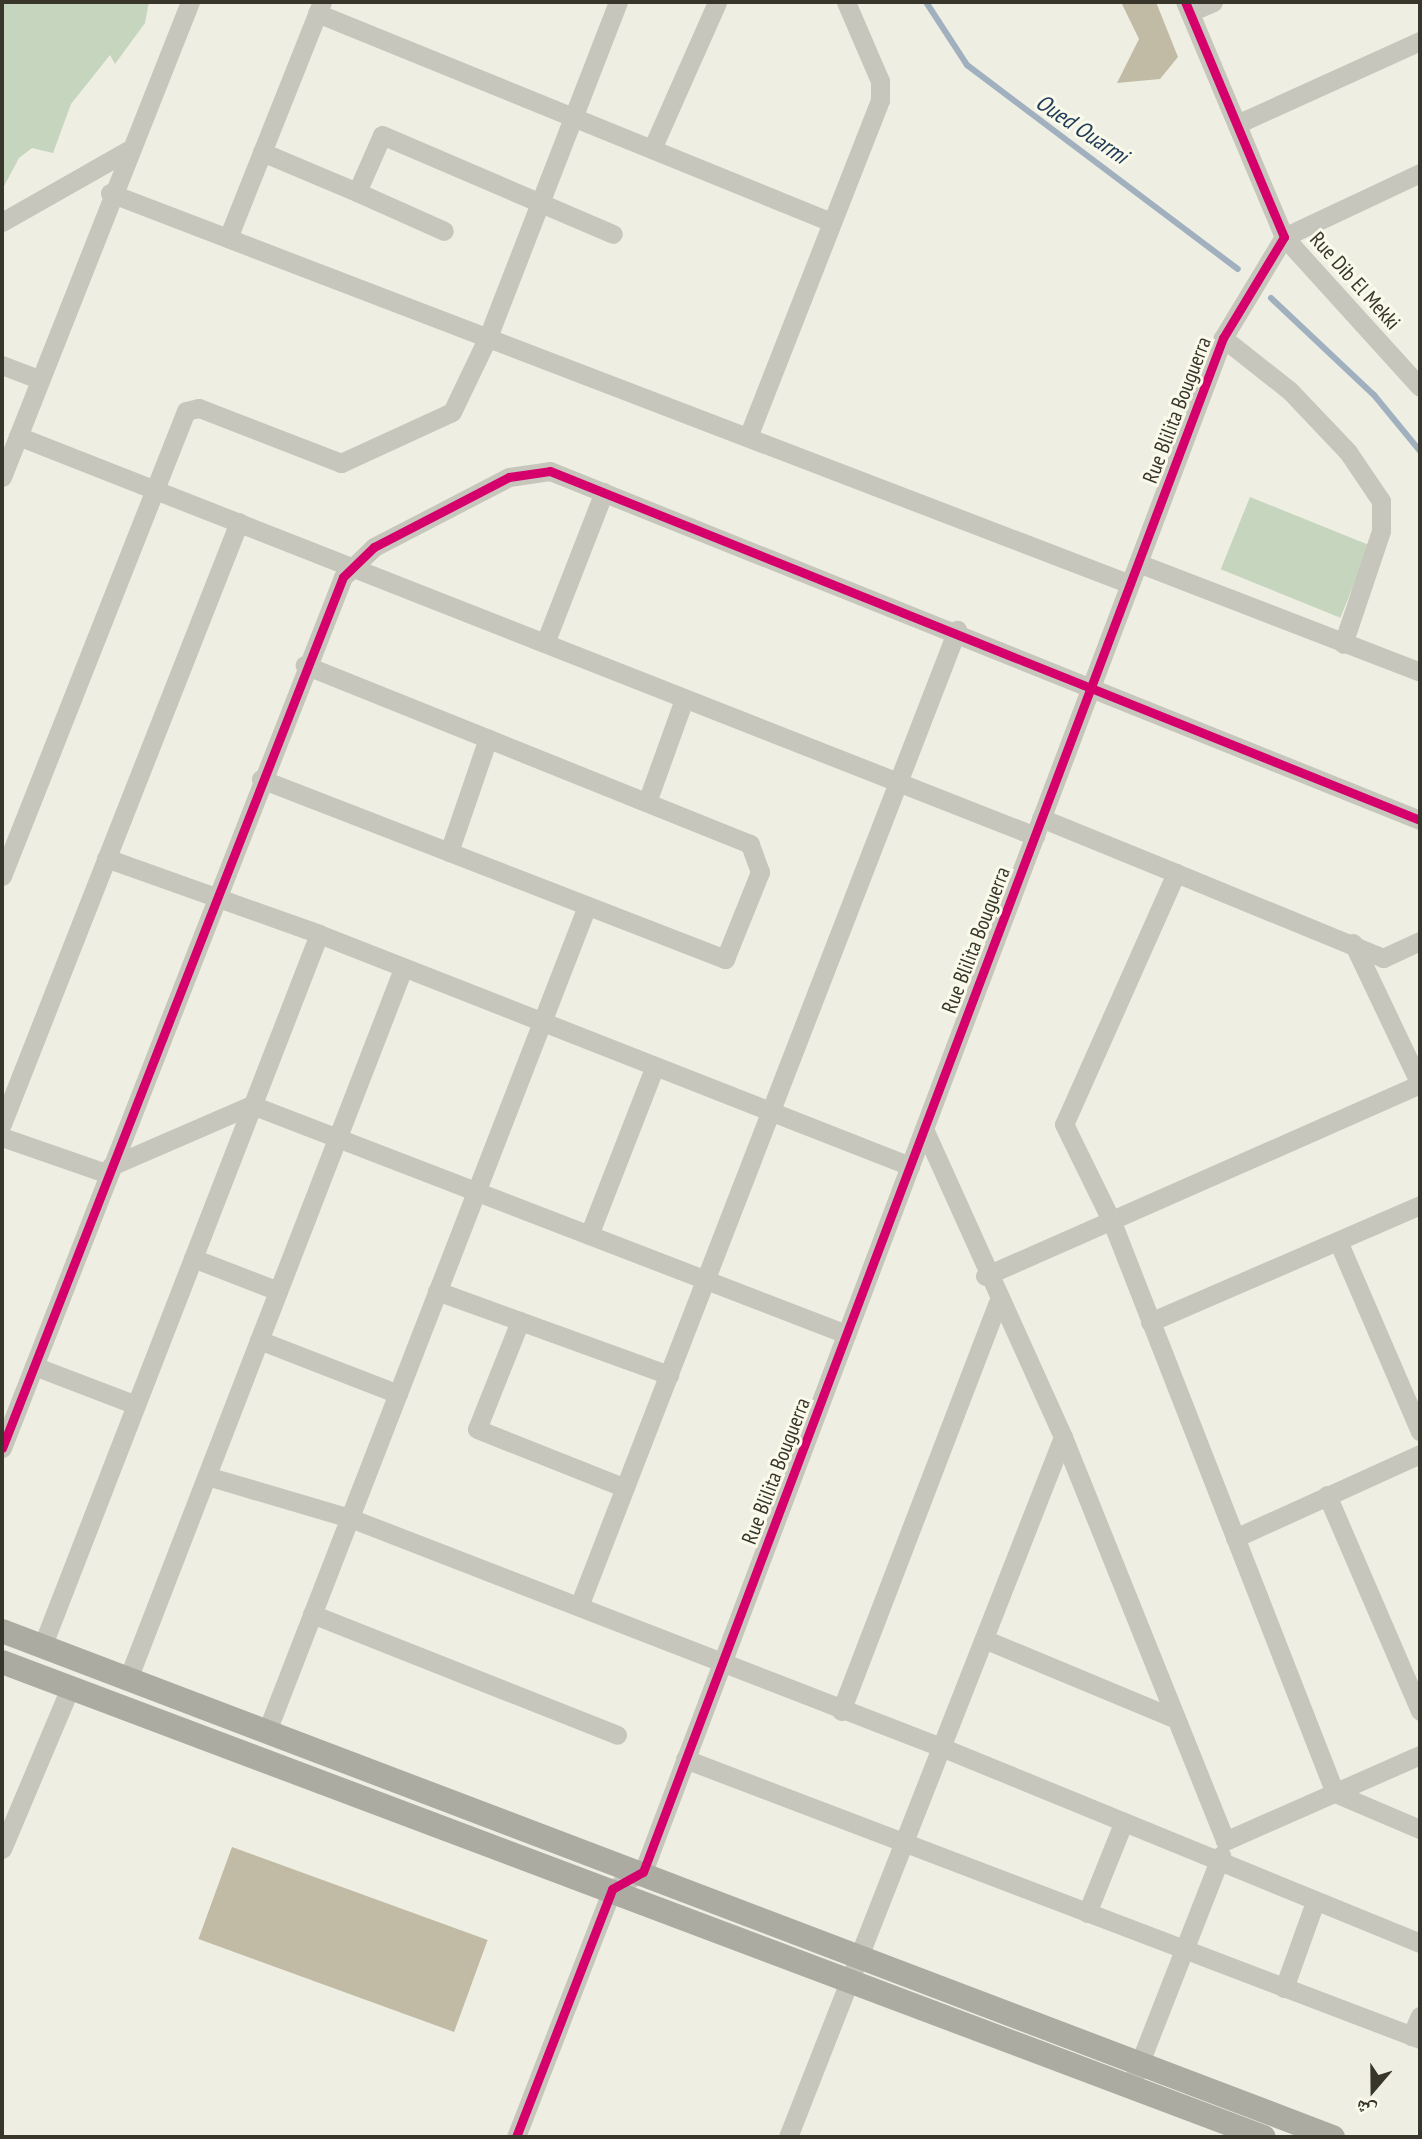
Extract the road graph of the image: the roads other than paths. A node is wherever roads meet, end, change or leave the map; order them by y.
1 (190, 2) edge
2 (618, 2) edge
3 (717, 2) edge
4 (846, 2) edge
5 (1213, 2) edge
6 (319, 7) edge
7 (1188, 7) edge
8 (1420, 41) edge
9 (574, 116) junction
10 (1237, 124) junction
11 (652, 149) junction
12 (127, 151) junction
13 (262, 152) junction
14 (1420, 173) edge
15 (357, 192) junction
16 (110, 193) junction
17 (541, 203) junction
18 (2, 222) edge
19 (831, 222) junction
20 (444, 231) dead end
21 (613, 234) dead end
22 (1284, 237) junction
23 (228, 238) junction
24 (488, 337) junction
25 (1223, 338) junction
26 (2, 365) edge
27 (39, 379) junction
28 (1420, 387) edge
29 (18, 436) junction
30 (747, 437) junction
31 (2, 478) edge
32 (154, 489) junction
33 (604, 492) junction
34 (239, 522) junction
35 (1138, 563) junction
36 (354, 567) junction
37 (1130, 584) junction
38 (957, 630) junction
39 (545, 643) junction
40 (1343, 644) junction
41 (305, 665) junction
42 (1420, 673) edge
43 (1092, 684) junction
44 (684, 699) junction
45 (488, 738) junction
46 (261, 779) junction
47 (898, 785) junction
48 (647, 802) junction
49 (1420, 820) edge
50 (1038, 827) junction
51 (449, 852) junction
52 (106, 858) junction
53 (1176, 873) junction
54 (2, 876) edge
55 (216, 894) junction
56 (587, 906) junction
57 (319, 934) junction
58 (1420, 942) edge
59 (1353, 943) junction
60 (1383, 958) junction
61 (1364, 966) junction
62 (402, 971) junction
63 (541, 1024) junction
64 (654, 1068) junction
65 (252, 1105) junction
66 (770, 1113) junction
67 (2, 1124) edge
68 (923, 1129) junction
69 (2, 1136) edge
70 (338, 1138) junction
71 (909, 1166) junction
72 (109, 1170) junction
73 (476, 1191) junction
74 (1420, 1205) edge
75 (1112, 1222) junction
76 (589, 1235) junction
77 (1338, 1241) junction
78 (193, 1258) junction
79 (985, 1276) junction
80 (705, 1280) junction
81 (278, 1291) junction
82 (437, 1291) junction
83 (998, 1302) junction
84 (520, 1321) junction
85 (1150, 1321) junction
86 (846, 1334) junction
87 (259, 1340) junction
88 (34, 1366) junction
89 (669, 1375) junction
90 (398, 1394) junction
91 (136, 1405) junction
92 (1420, 1431) edge
93 (1063, 1437) junction
94 (2, 1448) edge
95 (1420, 1454) edge
96 (207, 1476) junction
97 (625, 1488) junction
98 (1327, 1496) junction
99 (350, 1518) junction
100 (1235, 1538) junction
101 (579, 1606) junction
102 (312, 1614) junction
103 (2, 1631) edge
104 (984, 1639) junction
105 (42, 1647) junction
106 (2, 1662) edge
107 (722, 1664) junction
108 (128, 1679) junction
109 (70, 1688) junction
110 (841, 1711) junction
111 (1420, 1711) edge
112 (1171, 1717) junction
113 (267, 1731) junction
114 (617, 1735) dead end
115 (941, 1747) junction
116 (1420, 1755) edge
117 (685, 1759) junction
118 (1335, 1793) junction
119 (1122, 1826) junction
120 (1420, 1829) edge
121 (1225, 1841) junction
122 (904, 1842) junction
123 (2, 1849) edge
124 (1217, 1865) junction
125 (643, 1872) junction
126 (612, 1889) junction
127 (1315, 1902) junction
128 (1087, 1913) junction
129 (1420, 1943) edge
130 (1185, 1951) junction
131 (860, 1954) junction
132 (850, 1979) junction
133 (1284, 1988) junction
134 (1420, 2016) edge
135 (1416, 2038) edge
136 (1135, 2075) junction
137 (1269, 2130) edge
138 (516, 2137) edge
139 (788, 2137) edge
140 (1333, 2137) edge

1 - 12 street
2 - 9 street
3 - 11 street
4 - 19 street
5 - 7 street
6 - 9 street
6 - 13 street
7 - 10 street
8 - 10 street
9 - 11 street
9 - 17 street
10 - 22 street
11 - 19 street
12 - 16 street
12 - 18 street
13 - 15 street
13 - 23 street
14 - 22 street
15 - 17 street
15 - 20 street
16 - 23 street
16 - 27 street
17 - 21 street
17 - 24 street
19 - 30 street
22 - 25 street, Rue Blilita Bouguerra
22 - 28 street, Rue Dib El Mekki
23 - 24 street
24 - 30 street
24 - 32 street
25 - 35 street, Rue Blilita Bouguerra
25 - 40 street
26 - 27 street
27 - 29 street
29 - 31 street
29 - 32 street
30 - 37 street
32 - 34 street
32 - 54 street
33 - 36 street
33 - 38 street
33 - 39 street
34 - 36 street
34 - 52 street
35 - 37 street, Rue Blilita Bouguerra
35 - 40 street
36 - 39 street
36 - 41 street
37 - 43 street, Rue Blilita Bouguerra
38 - 43 street
38 - 47 street
39 - 44 street
40 - 42 street
41 - 45 street
41 - 46 street
43 - 49 street
43 - 50 street, Rue Blilita Bouguerra
44 - 47 street
44 - 48 street
45 - 48 street
45 - 51 street
46 - 51 street
46 - 55 street
47 - 50 street
47 - 66 street
48 - 56 street
50 - 53 street
50 - 68 street, Rue Blilita Bouguerra
51 - 56 street
52 - 55 street
52 - 67 street
53 - 59 street
53 - 75 street
55 - 57 street
55 - 72 street
56 - 63 street
57 - 62 street
57 - 65 street
58 - 60 street
59 - 60 street
59 - 61 street
60 - 61 street
61 - 75 street
62 - 63 street
62 - 70 street
63 - 64 street
63 - 73 street
64 - 66 street
64 - 76 street
65 - 70 street
65 - 72 street
65 - 78 street
66 - 71 street
66 - 80 street
68 - 71 street, Rue Blilita Bouguerra
68 - 79 street
69 - 72 street
70 - 73 street
70 - 81 street
71 - 86 street, Rue Blilita Bouguerra
72 - 88 street
73 - 76 street
73 - 82 street
74 - 77 street
75 - 79 street
75 - 85 street
76 - 80 street
77 - 85 street
77 - 92 street
78 - 81 street
78 - 91 street
79 - 83 street
80 - 86 street
80 - 89 street
81 - 87 street
82 - 84 street
82 - 90 street
83 - 93 street
83 - 110 street
84 - 89 street
84 - 97 street
85 - 100 street
86 - 107 street, Rue Blilita Bouguerra
87 - 90 street
87 - 96 street
88 - 91 street
88 - 94 street
89 - 97 street
90 - 99 street
91 - 105 street
93 - 104 street
93 - 112 street
95 - 98 street
96 - 99 street
96 - 108 street
97 - 101 street
98 - 100 street
98 - 111 street
99 - 101 street
99 - 102 street
100 - 118 street
101 - 107 street
102 - 113 street
102 - 114 street
103 - 105 main road
104 - 112 street
104 - 115 street
105 - 108 main road
106 - 109 main road
107 - 110 street
107 - 117 street, Rue Blilita Bouguerra
108 - 113 main road
109 - 123 street
109 - 126 main road
110 - 115 street
112 - 121 street
113 - 125 main road
115 - 119 street
115 - 122 street
116 - 118 street
117 - 122 street
117 - 125 street, Rue Blilita Bouguerra
118 - 120 street
118 - 121 street
119 - 124 street
119 - 128 street
121 - 124 street
122 - 128 street
122 - 131 street
124 - 127 street
124 - 130 street
125 - 126 street
125 - 131 main road
126 - 132 main road
126 - 138 street
127 - 129 street
127 - 133 street
128 - 130 street
130 - 133 street
130 - 136 street
131 - 132 street
131 - 136 main road
132 - 136 main road
132 - 139 street
133 - 135 street
134 - 135 street
136 - 137 main road
137 - 140 main road

